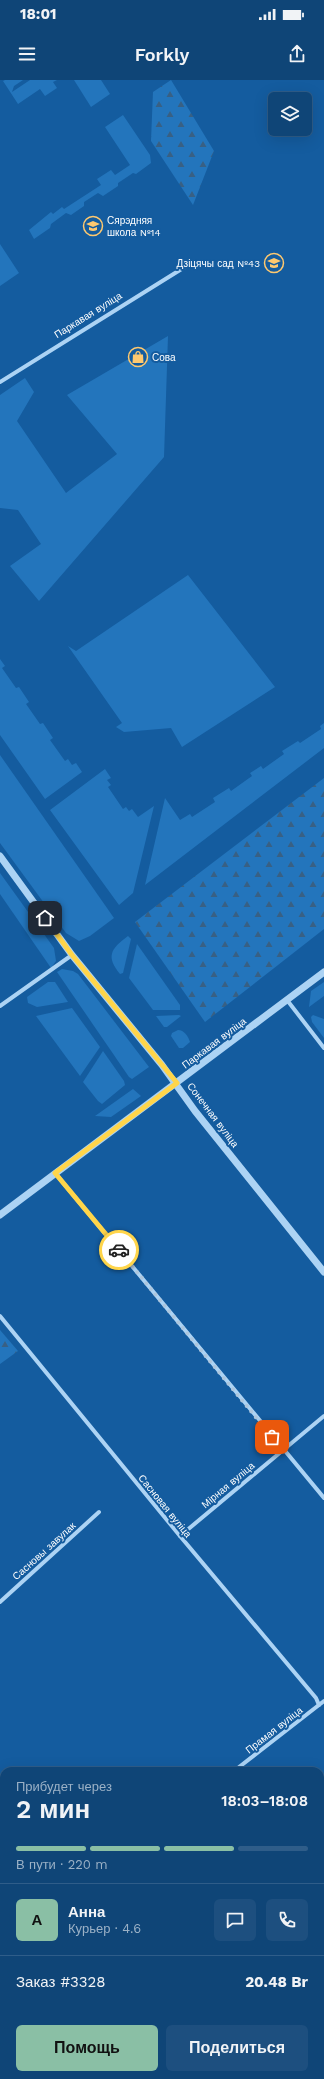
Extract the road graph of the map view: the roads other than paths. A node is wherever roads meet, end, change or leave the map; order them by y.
1 (188, 265) dead end
2 (0, 382) edge
3 (0, 856) edge
4 (72, 955) junction
5 (324, 972) edge
6 (287, 1000) junction
7 (0, 1006) edge
8 (324, 1048) edge
9 (177, 1083) junction
10 (55, 1173) junction
11 (0, 1215) edge
12 (324, 1272) edge
13 (0, 1316) edge
14 (324, 1416) edge
15 (283, 1450) junction
16 (324, 1498) edge
17 (99, 1512) dead end
18 (180, 1536) junction
19 (0, 1602) edge
20 (324, 1701) edge
21 (319, 1705) junction
22 (239, 1767) edge

1 - 2 street, Паркавая вуліца
3 - 4 street, Сонечная вуліца
4 - 7 street
4 - 9 street, Сонечная вуліца
5 - 6 street, Паркавая вуліца
6 - 8 street
6 - 9 street, Паркавая вуліца
9 - 10 street, Паркавая вуліца
9 - 12 street, Сонечная вуліца
10 - 11 street, Паркавая вуліца
10 - 15 street
13 - 18 street, Сасновая вуліца
14 - 15 street, Мірная вуліца
15 - 16 street
15 - 18 street, Мірная вуліца
17 - 19 street, Сасновы завулак
18 - 21 street, Сасновая вуліца
20 - 21 street, Прамая вуліца
21 - 22 street, Прамая вуліца

